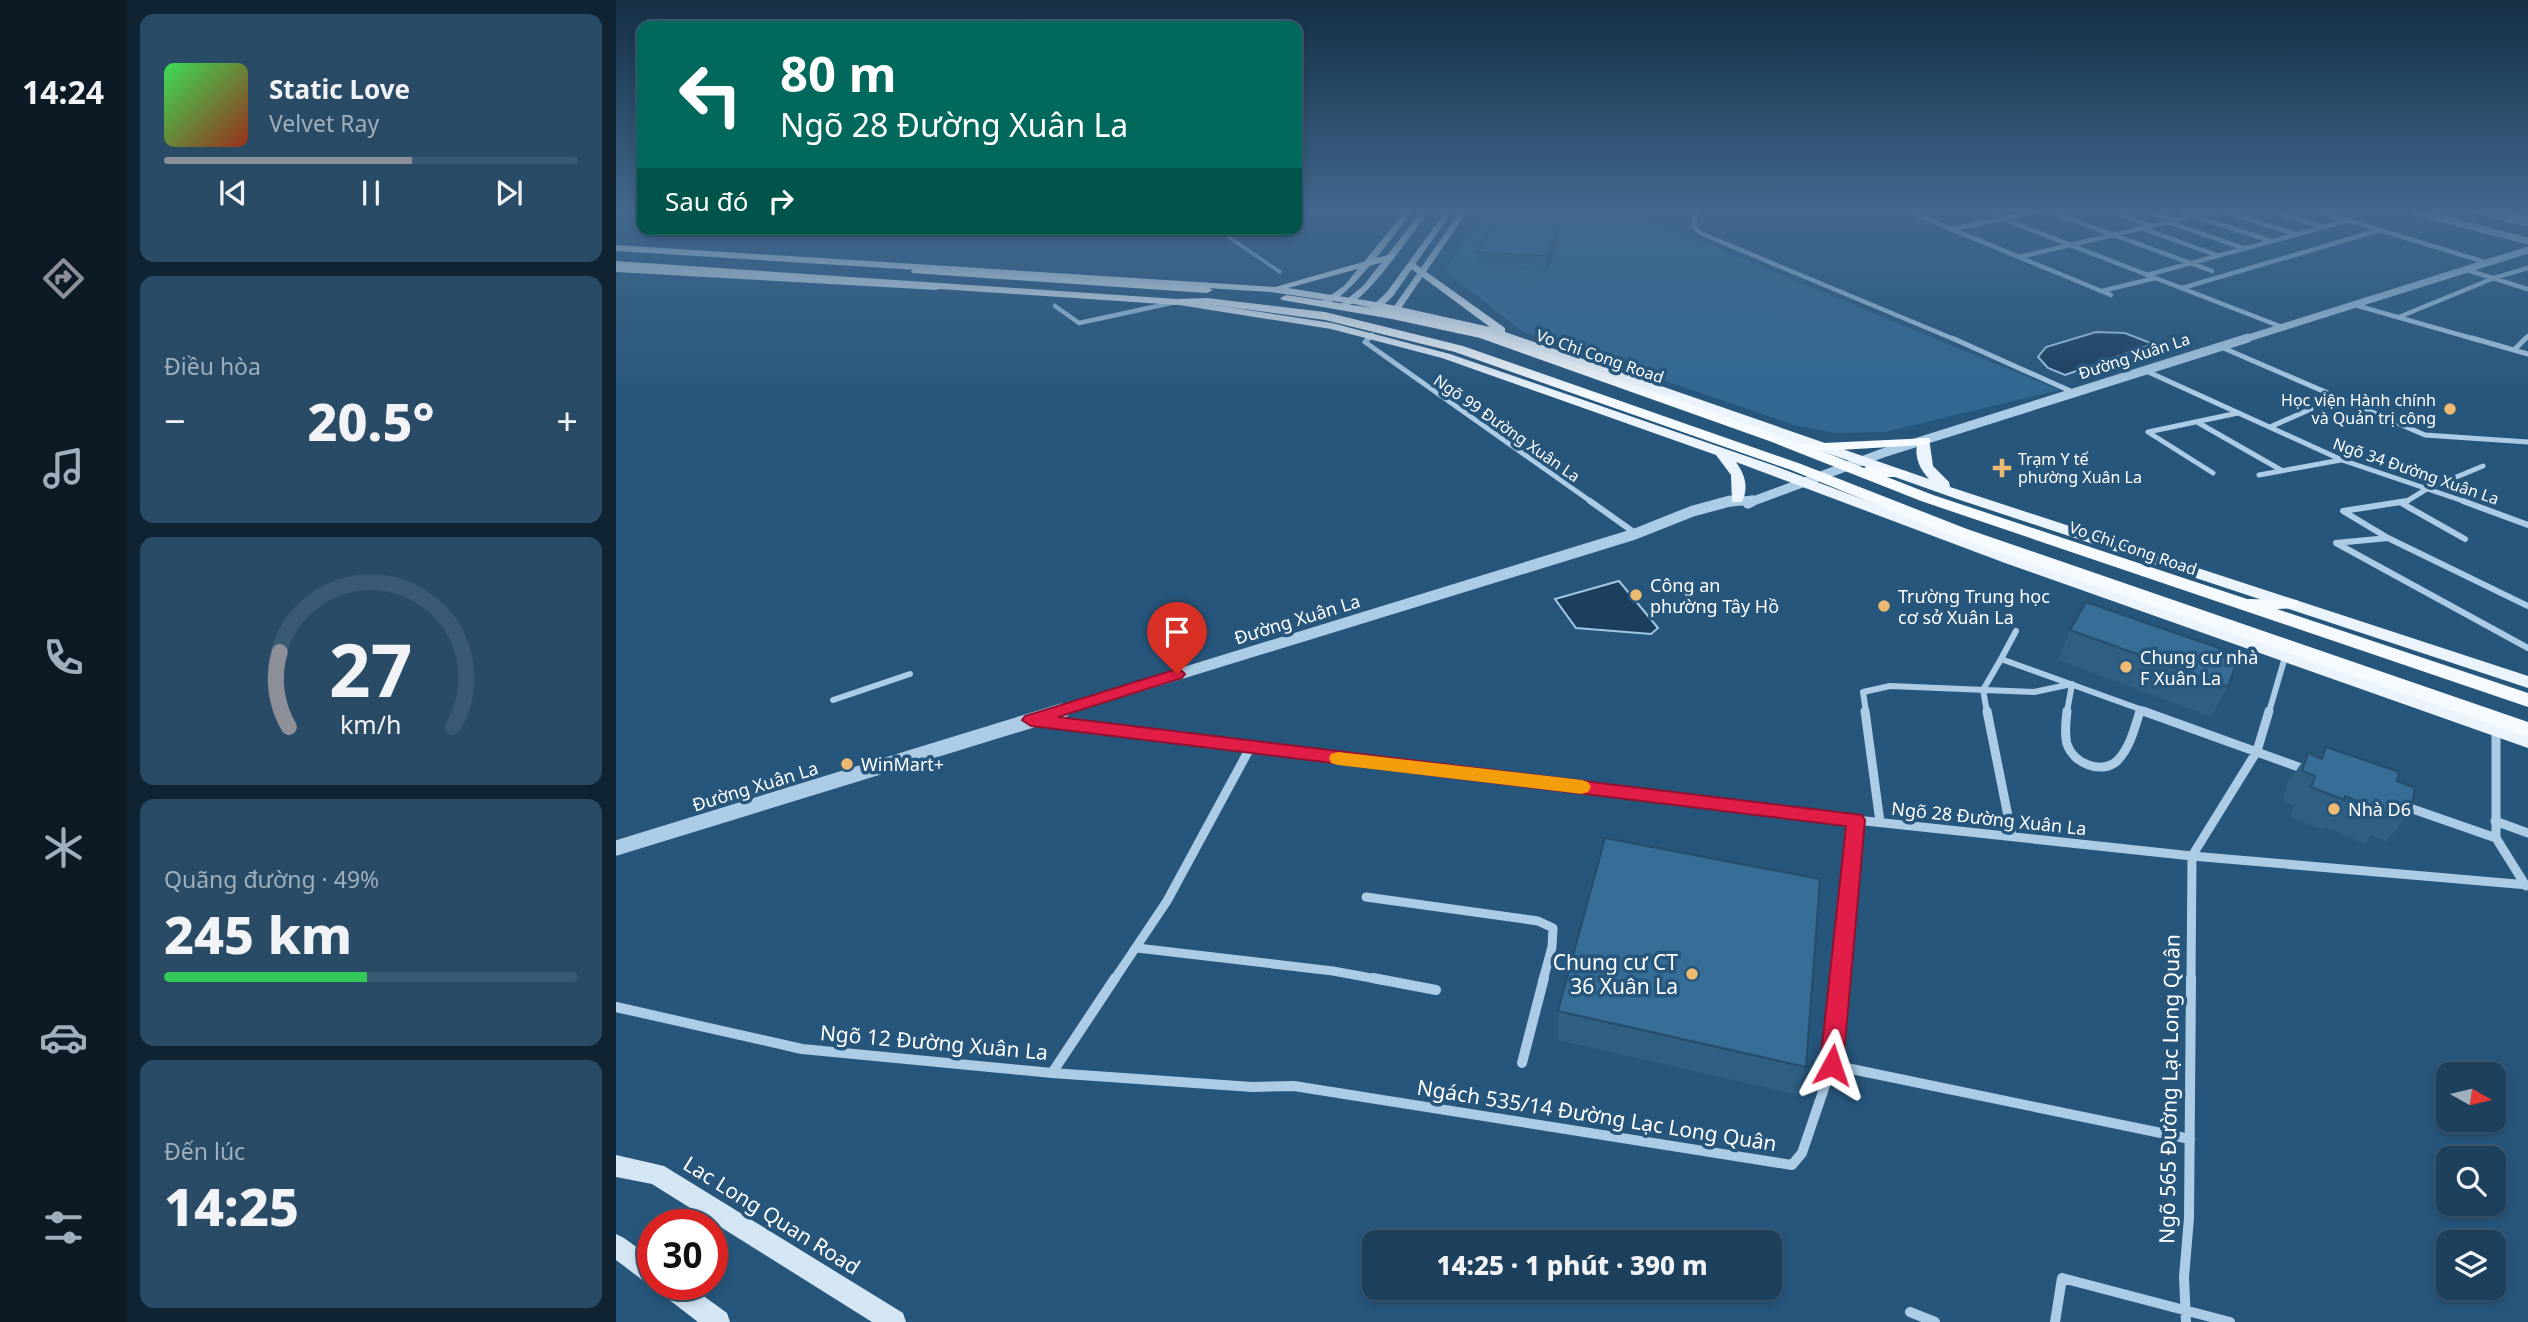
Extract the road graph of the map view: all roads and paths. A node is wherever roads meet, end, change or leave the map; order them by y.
1 (1422, 273) edge
2 (744, 274) edge
3 (962, 274) edge
4 (1026, 274) edge
5 (1326, 274) edge
6 (1359, 274) edge
7 (1378, 274) edge
8 (1404, 274) edge
9 (1423, 274) edge
10 (1800, 274) edge
11 (2059, 274) edge
12 (2144, 274) edge
13 (2152, 274) edge
14 (2231, 274) edge
15 (2455, 274) edge
16 (2479, 274) edge
17 (2509, 274) edge
18 (2147, 275) junction
19 (2155, 278) junction
20 (2494, 278) junction
21 (2182, 288) junction
22 (1270, 289) junction
23 (2528, 289) edge
24 (2101, 291) junction
25 (1290, 295) junction
26 (2111, 295) dead end
27 (1329, 300) junction
28 (1177, 302) junction
29 (1347, 303) junction
30 (2355, 305) junction
31 (1055, 306) dead end
32 (1375, 308) junction
33 (1394, 312) junction
34 (2398, 317) junction
35 (1447, 327) junction
36 (2282, 327) junction
37 (1493, 331) junction
38 (2528, 336) edge
39 (1510, 337) junction
40 (1369, 338) junction
41 (2221, 347) junction
42 (2514, 350) junction
43 (2528, 354) edge
44 (2144, 370) junction
45 (2074, 393) junction
46 (2311, 409) dead end
47 (2239, 413) junction
48 (2196, 422) junction
49 (1751, 426) junction
50 (2270, 427) junction
51 (1924, 441) junction
52 (2528, 442) edge
53 (1824, 447) junction
54 (1801, 448) junction
55 (1721, 452) junction
56 (2342, 459) junction
57 (1863, 460) junction
58 (2483, 466) dead end
59 (1845, 467) junction
60 (1770, 469) junction
61 (2281, 470) junction
62 (2213, 473) dead end
63 (1901, 474) junction
64 (2259, 475) dead end
65 (1823, 477) junction
66 (1806, 483) junction
67 (2425, 490) junction
68 (1962, 496) junction
69 (1737, 499) junction
70 (1753, 500) junction
71 (2403, 505) junction
72 (1886, 508) junction
73 (1667, 523) junction
74 (2528, 524) edge
75 (1636, 534) junction
76 (2388, 538) junction
77 (2465, 539) dead end
78 (2229, 602) junction
79 (2291, 604) junction
80 (2528, 606) edge
81 (2017, 631) dead end
82 (2528, 648) edge
83 (2285, 657) junction
84 (2001, 659) junction
85 (910, 674) dead end
86 (2528, 682) edge
87 (2072, 684) junction
88 (1983, 690) junction
89 (833, 700) dead end
90 (2528, 700) edge
91 (2141, 709) junction
92 (1031, 720) junction
93 (2496, 730) junction
94 (2528, 730) edge
95 (2528, 741) edge
96 (1250, 748) junction
97 (2257, 751) junction
98 (2321, 775) edge
99 (2399, 804) edge
100 (1856, 820) junction
101 (2495, 821) junction
102 (1880, 822) junction
103 (2528, 833) edge
104 (2012, 836) junction
105 (2496, 838) junction
106 (616, 848) edge
107 (2192, 856) junction
108 (2527, 887) edge
109 (1366, 897) dead end
110 (1137, 948) junction
111 (1436, 989) dead end
112 (616, 1007) edge
113 (1522, 1063) dead end
114 (1832, 1065) junction
115 (1052, 1073) junction
116 (1294, 1086) joint
117 (2190, 1139) junction
118 (616, 1166) edge
119 (616, 1246) edge
120 (637, 1261) edge
121 (688, 1300) edge
122 (1910, 1312) dead end
123 (2186, 1317) edge
124 (718, 1322) edge
125 (894, 1322) edge
126 (1935, 1322) edge
127 (2055, 1322) edge
128 (2230, 1322) edge

1 - 33 main road
2 - 28 highway
3 - 25 highway, Vo Chi Cong Road
4 - 22 main road, Vo Chi Cong Road
5 - 22 main road
6 - 27 main road
7 - 29 main road
8 - 32 main road
9 - 39 main road
10 - 45 street
11 - 24 street
12 - 18 street
13 - 18 street
14 - 21 street
15 - 30 street, Đường Xuân La
16 - 20 street
17 - 20 street
18 - 19 street
19 - 21 street
19 - 24 street
20 - 23 street
20 - 34 street
21 - 36 street
22 - 25 main road, Vo Chi Cong Road
24 - 26 street
25 - 27 highway, Vo Chi Cong Road
27 - 29 highway, Vo Chi Cong Road
28 - 31 street
28 - 40 main road
28 - 65 highway
29 - 32 highway, Vo Chi Cong Road
30 - 34 street
30 - 36 street, Đường Xuân La
32 - 33 highway, Vo Chi Cong Road
33 - 35 highway, Vo Chi Cong Road
33 - 37 main road, Vo Chi Cong Road
34 - 42 street
35 - 37 highway
35 - 49 highway, Vo Chi Cong Road
36 - 41 street, Đường Xuân La
37 - 39 main road, Vo Chi Cong Road
38 - 42 street
39 - 49 main road, Vo Chi Cong Road
40 - 55 main road
40 - 75 street, Ngõ 99 Đường Xuân La
41 - 44 street, Đường Xuân La
41 - 52 street
42 - 43 street
44 - 45 street, Đường Xuân La
44 - 47 street, Ngõ 34 Đường Xuân La
45 - 51 street, Đường Xuân La
46 - 50 street
47 - 48 street
47 - 50 street, Ngõ 34 Đường Xuân La
48 - 61 street
48 - 62 street
49 - 53 main road, Vo Chi Cong Road
49 - 54 highway, Vo Chi Cong Road
50 - 56 street, Ngõ 34 Đường Xuân La
51 - 53 highway
51 - 57 street, Đường Xuân La
51 - 68 main road
53 - 54 highway
53 - 57 main road, Vo Chi Cong Road
54 - 59 highway, Vo Chi Cong Road
55 - 60 main road
55 - 69 main road
56 - 61 street
56 - 67 street, Ngõ 34 Đường Xuân La
57 - 59 street, Đường Xuân La
57 - 63 main road, Vo Chi Cong Road
58 - 67 street
59 - 63 highway
59 - 65 street, Đường Xuân La
59 - 78 highway, Vo Chi Cong Road
60 - 65 highway
60 - 66 main road
61 - 64 street
63 - 68 main road, Vo Chi Cong Road
65 - 66 street, Đường Xuân La
65 - 72 highway
66 - 70 street, Đường Xuân La
66 - 72 main road
67 - 71 street
67 - 74 street, Ngõ 34 Đường Xuân La
68 - 79 main road, Vo Chi Cong Road
69 - 70 street, Đường Xuân La
69 - 73 street, Đường Xuân La
70 - 73 street, Đường Xuân La
71 - 76 street
71 - 77 street
72 - 83 main road
72 - 94 highway
73 - 75 street, Đường Xuân La
75 - 92 street, Đường Xuân La
76 - 80 street
76 - 82 street
78 - 79 highway
78 - 90 highway, Vo Chi Cong Road
79 - 86 main road, Vo Chi Cong Road
81 - 84 street
83 - 93 main road
83 - 97 street
84 - 87 street
84 - 88 street
85 - 89 street
87 - 88 street
87 - 91 street
87 - 91 street
88 - 102 street
88 - 104 street
91 - 97 street
92 - 96 street, Ngõ 28 Đường Xuân La
92 - 106 street, Đường Xuân La
93 - 95 main road
93 - 101 street
96 - 100 street, Ngõ 28 Đường Xuân La
96 - 110 street
97 - 98 street
97 - 107 street
99 - 105 street
100 - 102 street, Ngõ 28 Đường Xuân La
100 - 114 street, Ngách 535/14 Đường Lạc Long Quân
101 - 103 street
101 - 105 street
102 - 104 street, Ngõ 28 Đường Xuân La
104 - 107 street, Ngõ 28 Đường Xuân La
105 - 108 street
107 - 108 street, Ngõ 28 Đường Xuân La
107 - 117 street, Ngõ 565 Đường Lạc Long Quân
109 - 113 street
110 - 111 street
110 - 115 street
112 - 115 street, Ngõ 12 Đường Xuân La
114 - 116 street, Ngách 535/14 Đường Lạc Long Quân
114 - 117 street
115 - 116 street, Ngõ 12 Đường Xuân La
117 - 123 street, Ngõ 565 Đường Lạc Long Quân
118 - 125 main road, Lac Long Quan Road
119 - 120 main road
121 - 124 main road
122 - 126 street
123 - 127 street
123 - 128 street

